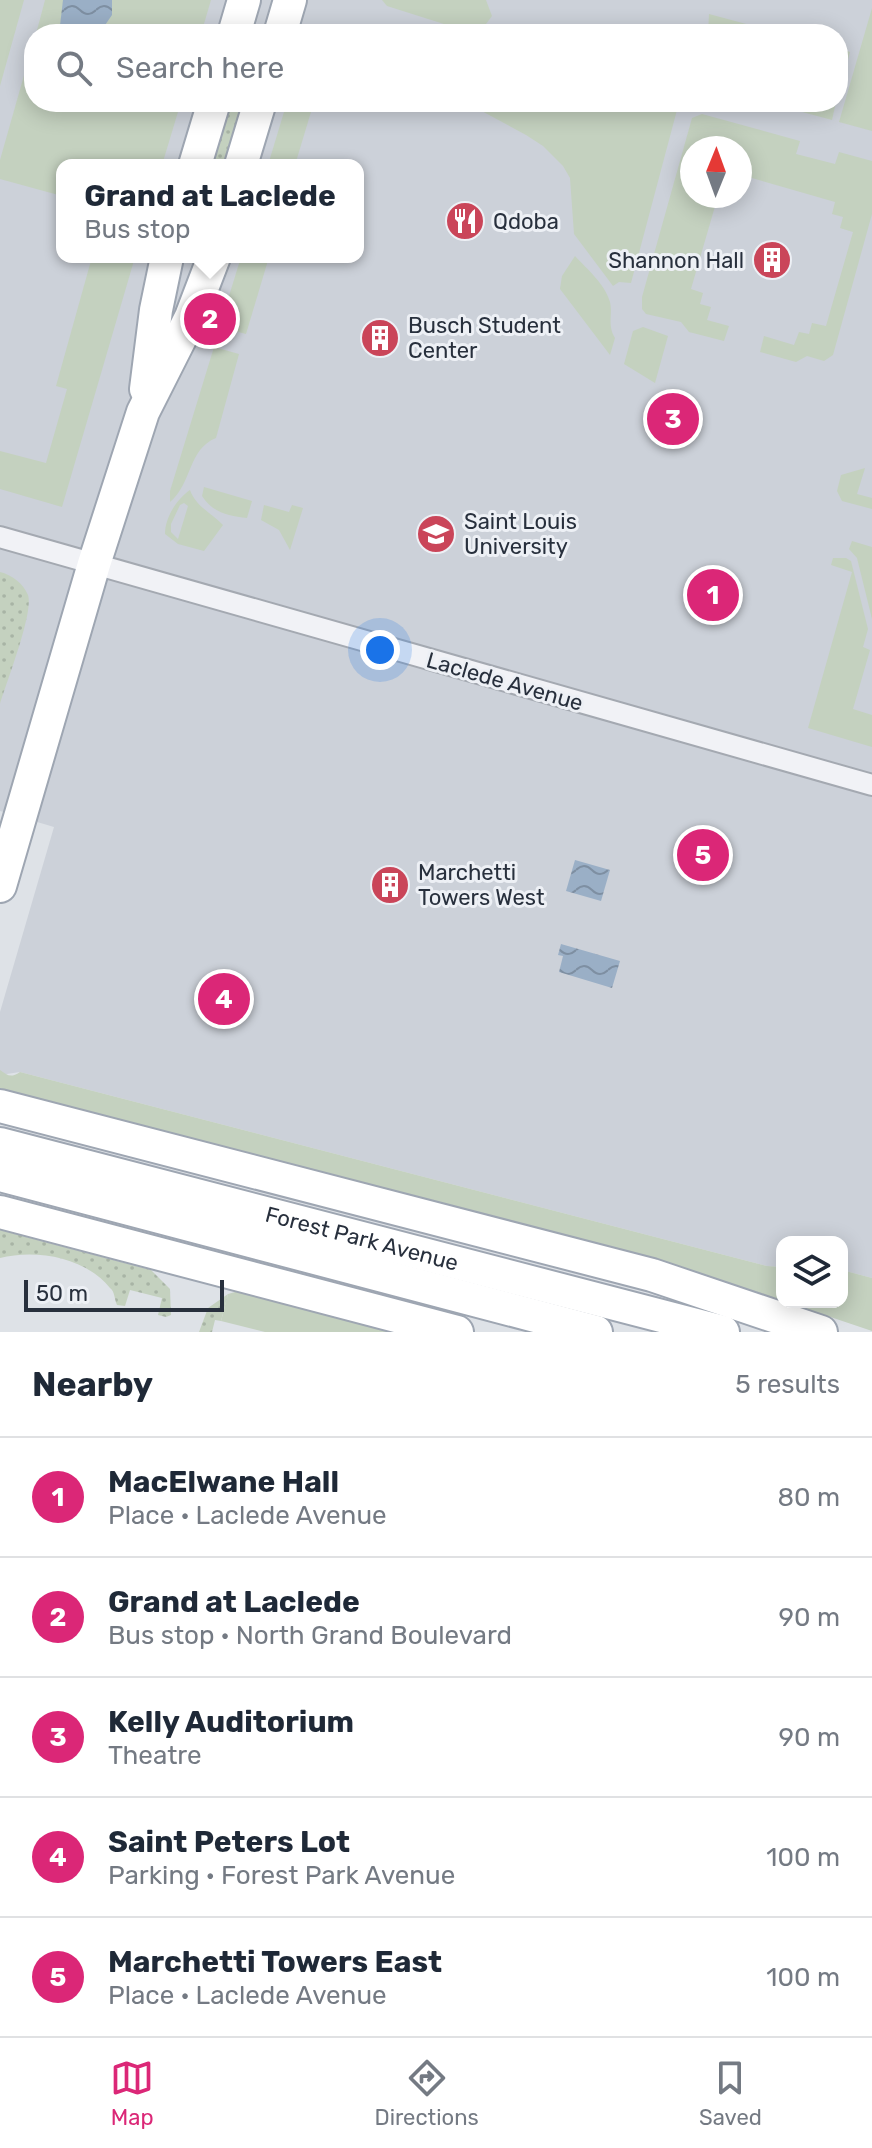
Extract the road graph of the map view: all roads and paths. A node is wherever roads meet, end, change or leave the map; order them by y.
1 (244, 0) edge
2 (290, 0) edge
3 (237, 24) edge
4 (283, 24) edge
5 (211, 112) edge
6 (257, 112) edge
7 (197, 159) edge
8 (243, 159) edge
9 (166, 263) edge
10 (212, 263) edge
11 (143, 412) junction
12 (0, 537) edge
13 (94, 564) junction
14 (872, 785) edge
15 (0, 886) edge
16 (0, 1106) edge
17 (0, 1144) edge
18 (0, 1175) edge
19 (0, 1212) edge
20 (457, 1332) edge
21 (596, 1332) edge
22 (723, 1332) edge
23 (821, 1332) edge

1 - 3 main road
2 - 4 main road
5 - 7 main road
6 - 8 main road
9 - 11 main road
10 - 11 main road
11 - 13 main road
12 - 13 street, Laclede Avenue
13 - 14 street, Laclede Avenue
13 - 15 main road
16 - 23 main road
17 - 22 main road, Forest Park Avenue
18 - 21 main road, Forest Park Avenue
19 - 20 main road

